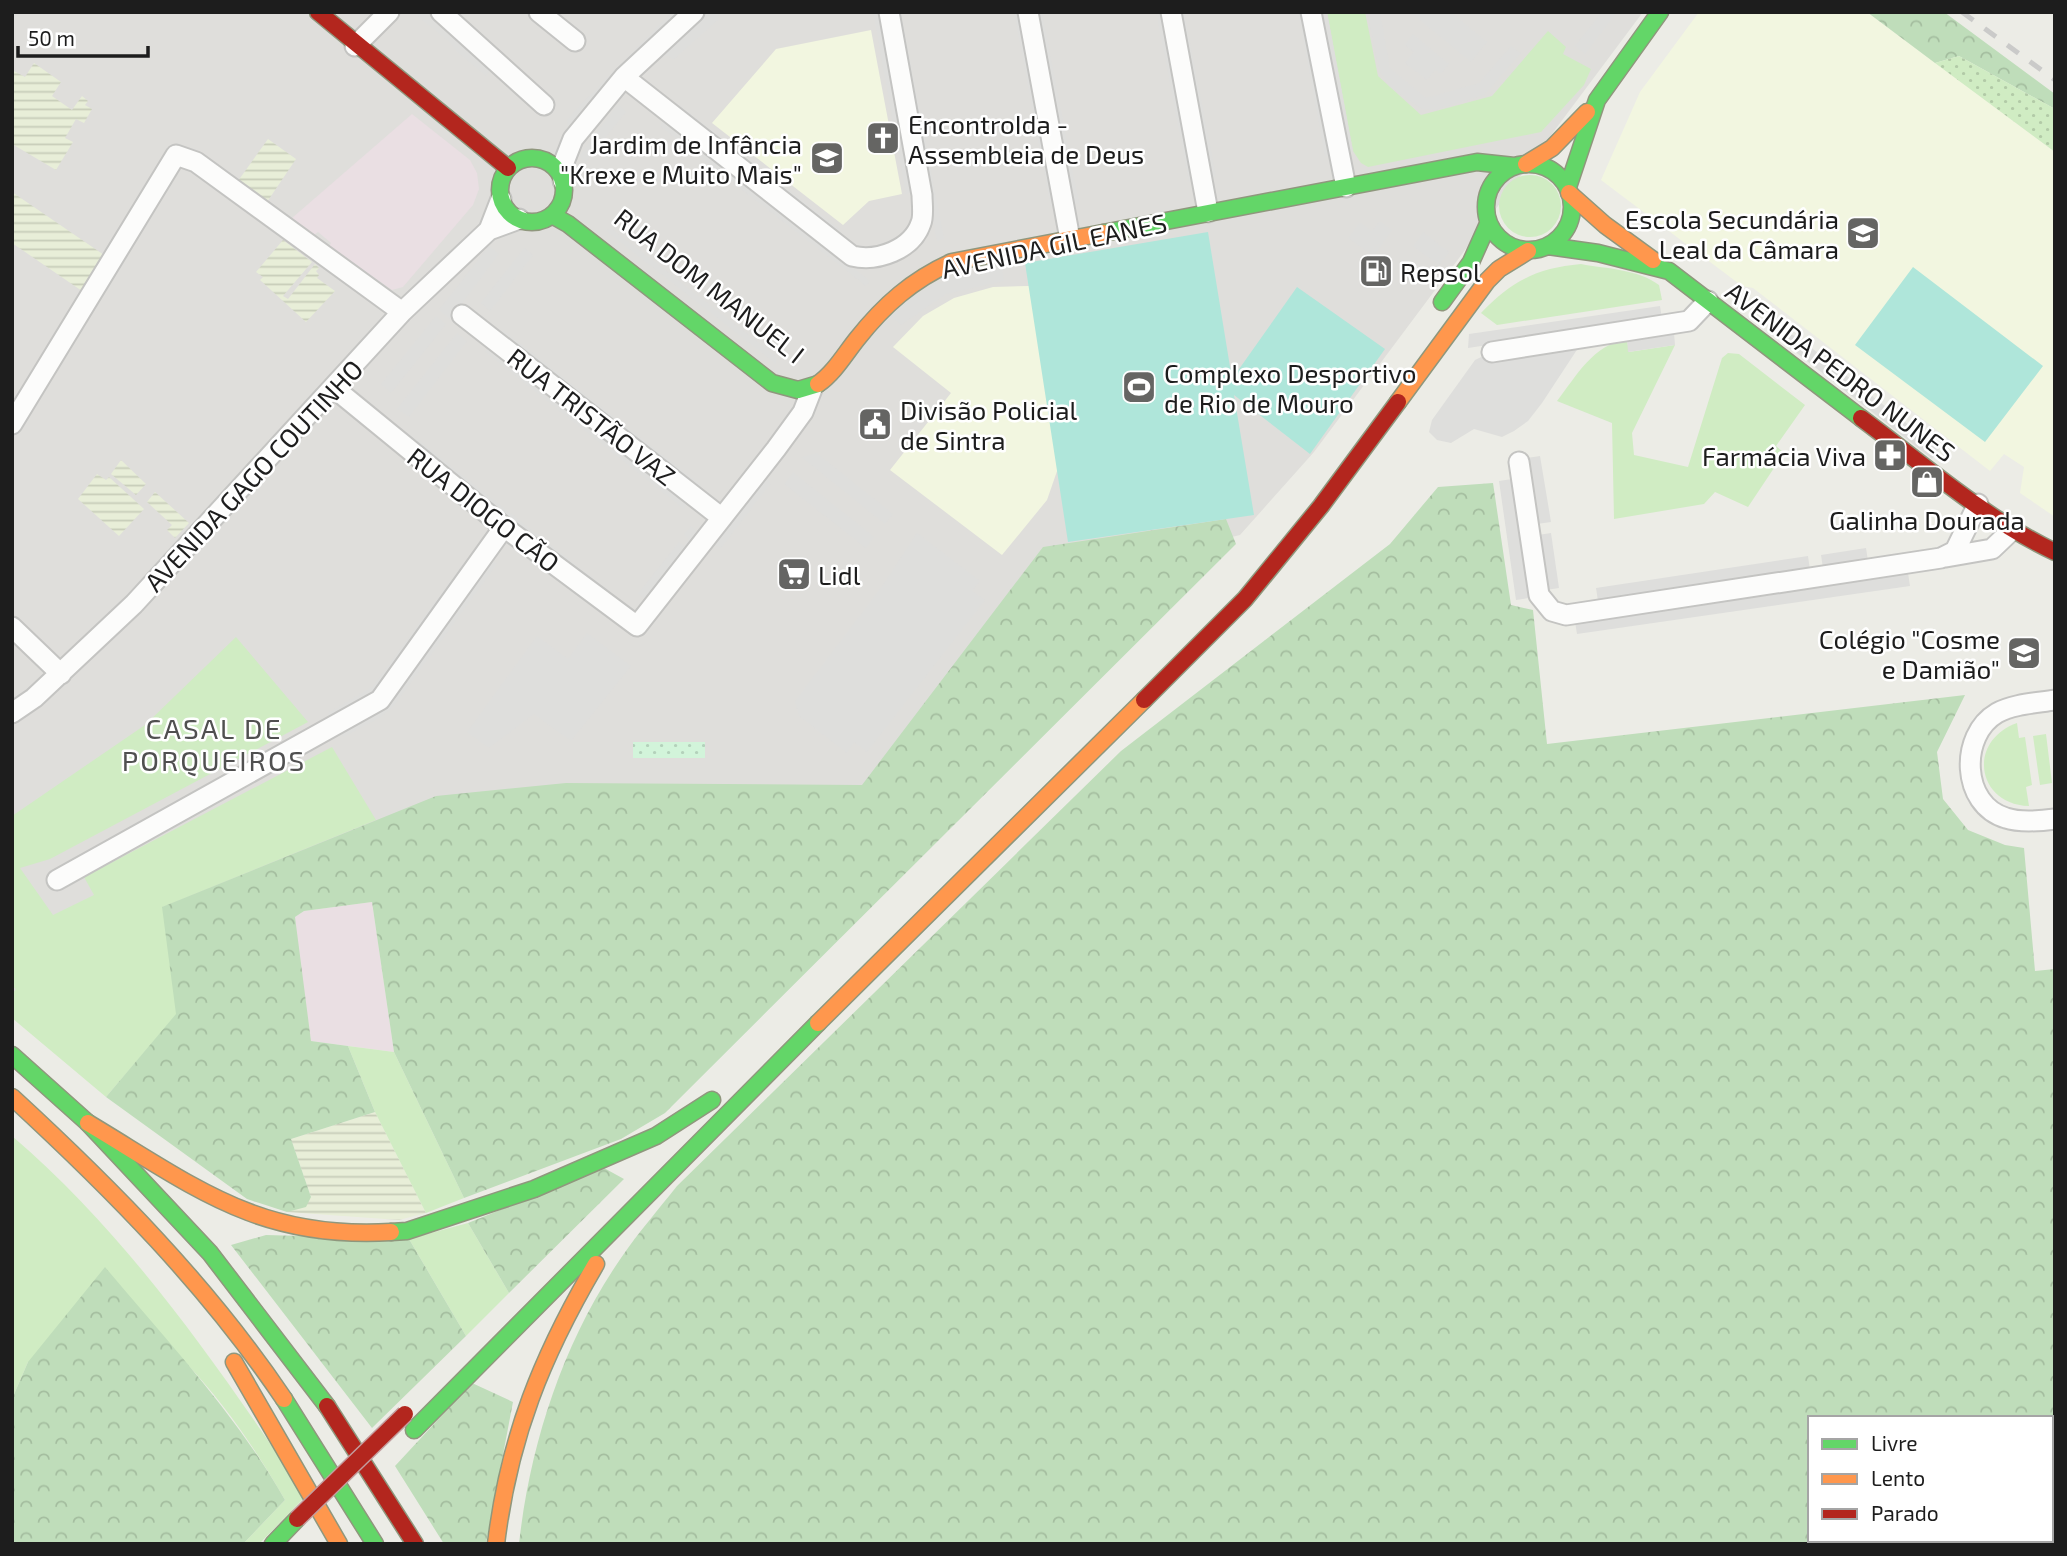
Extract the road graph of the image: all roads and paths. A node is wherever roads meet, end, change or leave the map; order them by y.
1 (318, 12) edge
2 (389, 12) edge
3 (441, 12) edge
4 (539, 12) edge
5 (694, 12) edge
6 (889, 12) edge
7 (1028, 12) edge
8 (1171, 12) edge
9 (1311, 12) edge
10 (1660, 12) edge
11 (575, 41) dead end
12 (355, 46) junction
13 (624, 77) junction
14 (1597, 100) junction
15 (544, 105) dead end
16 (1520, 165) junction
17 (508, 169) junction
18 (1428, 173) junction
19 (1459, 182) dead end
20 (1346, 187) junction
21 (563, 190) junction
22 (1568, 190) junction
23 (1472, 193) dead end
24 (501, 199) junction
25 (1208, 212) junction
26 (552, 215) junction
27 (1487, 217) junction
28 (519, 219) junction
29 (489, 229) junction
30 (1070, 239) junction
31 (1548, 246) junction
32 (1528, 251) junction
33 (1669, 271) junction
34 (1708, 302) junction
35 (401, 312) junction
36 (1433, 313) dead end
37 (462, 315) dead end
38 (1492, 352) dead end
39 (334, 388) junction
40 (812, 389) junction
41 (12, 424) edge
42 (1519, 462) dead end
43 (1978, 504) junction
44 (722, 517) junction
45 (504, 527) junction
46 (2013, 529) junction
47 (2055, 552) edge
48 (1941, 558) junction
49 (637, 626) joint
50 (12, 627) edge
51 (61, 674) junction
52 (2055, 700) edge
53 (12, 713) edge
54 (2055, 819) edge
55 (57, 880) dead end
56 (12, 1055) edge
57 (12, 1097) edge
58 (88, 1123) junction
59 (664, 1149) dead end
60 (626, 1213) junction
61 (186, 1273) junction
62 (409, 1409) dead end
63 (409, 1435) dead end
64 (386, 1459) dead end
65 (310, 1535) dead end
66 (273, 1544) edge
67 (339, 1544) edge
68 (375, 1544) edge
69 (415, 1544) edge
70 (496, 1544) edge

1 - 12 main road
2 - 12 street
3 - 15 street
4 - 11 street
5 - 13 street
6 - 13 street
7 - 30 street
8 - 25 street
9 - 20 street
10 - 14 main road
12 - 17 main road
13 - 21 street
14 - 16 main road
14 - 22 main road
16 - 18 main road, AVENIDA GIL EANES
16 - 22 main road
16 - 27 main road
17 - 21 main road
17 - 24 main road
18 - 19 main road
18 - 20 main road, AVENIDA GIL EANES
20 - 25 main road, AVENIDA GIL EANES
21 - 26 main road
21 - 40 main road, RUA DOM MANUEL I
22 - 31 main road
22 - 33 main road
23 - 27 main road
24 - 28 main road
24 - 29 street, AVENIDA GAGO COUTINHO
25 - 30 main road, AVENIDA GIL EANES
26 - 28 main road
26 - 40 main road, RUA DOM MANUEL I
27 - 32 main road
27 - 36 main road
28 - 29 street, AVENIDA GAGO COUTINHO
29 - 35 street, AVENIDA GAGO COUTINHO
30 - 40 main road, AVENIDA GIL EANES
31 - 32 main road
31 - 33 main road, AVENIDA PEDRO NUNES
32 - 60 main road
33 - 34 main road, AVENIDA PEDRO NUNES
34 - 38 street
34 - 43 main road, AVENIDA PEDRO NUNES
35 - 39 street, AVENIDA GAGO COUTINHO
35 - 41 street
37 - 44 street, RUA TRISTÃO VAZ
39 - 45 street, RUA DIOGO CÃO
39 - 51 street, AVENIDA GAGO COUTINHO
40 - 44 street, AVENIDA GIL EANES
42 - 48 street
43 - 46 main road, AVENIDA PEDRO NUNES
43 - 48 street
44 - 49 street, AVENIDA GIL EANES
45 - 49 street, RUA DIOGO CÃO
45 - 55 street
46 - 47 main road, AVENIDA PEDRO NUNES
46 - 48 street
50 - 51 street
51 - 53 street, AVENIDA GAGO COUTINHO
52 - 54 street
56 - 58 main road
57 - 61 main road
58 - 59 main road
58 - 69 main road
60 - 63 main road
60 - 70 main road
61 - 67 main road
61 - 68 main road
62 - 66 main road, bridge
64 - 65 main road

